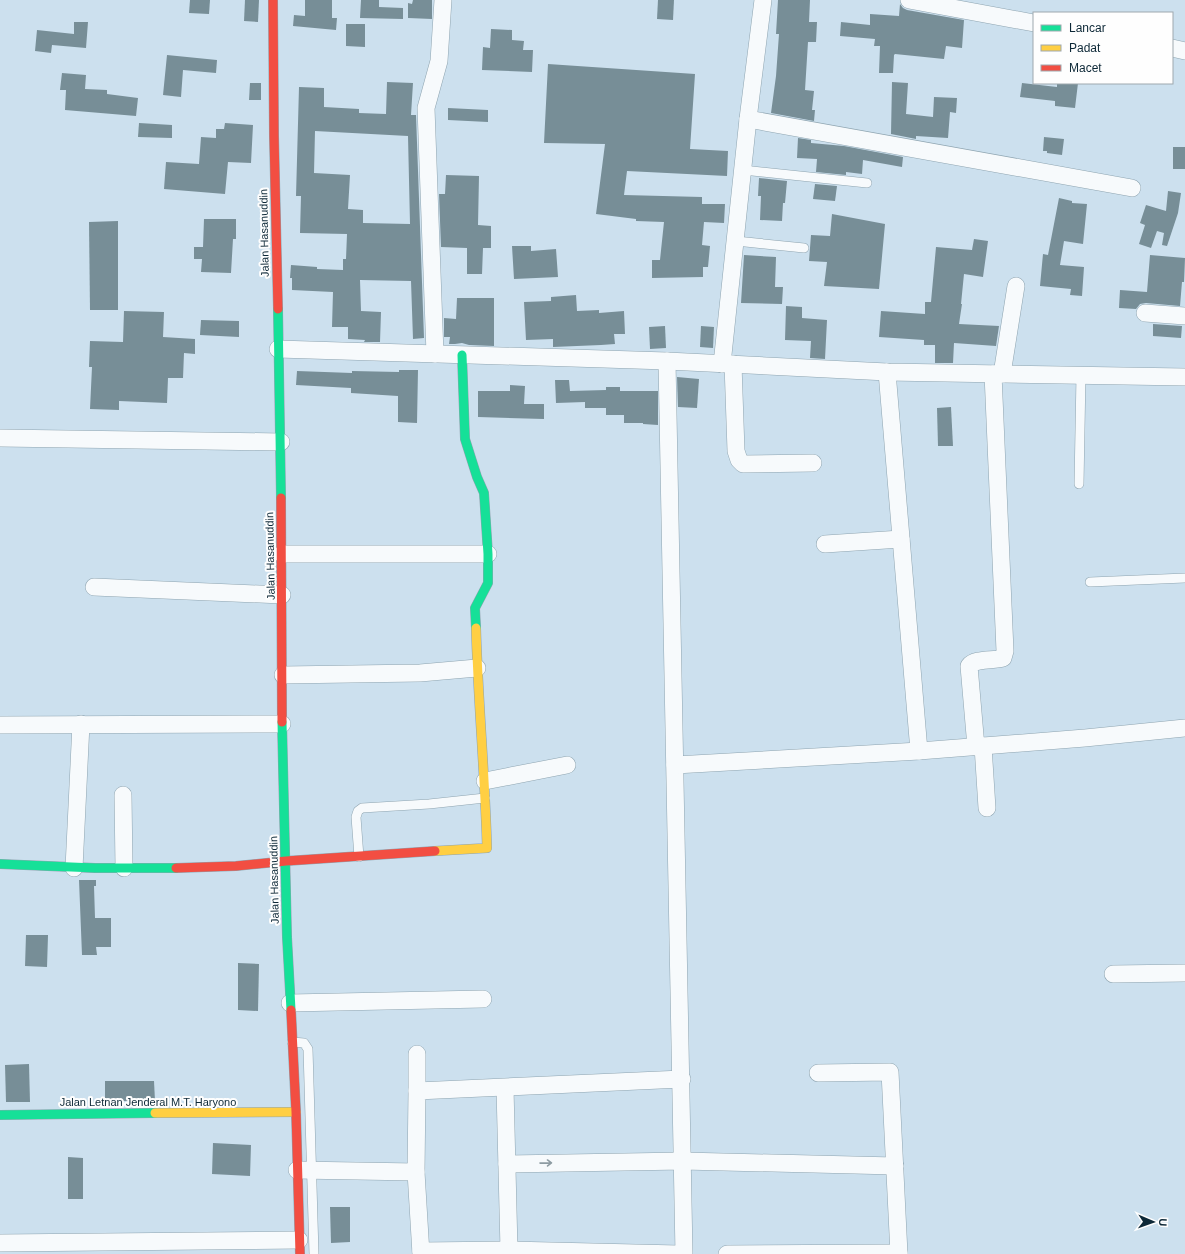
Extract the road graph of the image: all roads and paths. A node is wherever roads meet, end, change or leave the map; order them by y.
1 (273, 0) edge
2 (443, 0) edge
3 (763, 0) edge
4 (909, 0) edge
5 (1033, 23) edge
6 (1173, 48) edge
7 (1185, 50) edge
8 (748, 119) junction
9 (743, 170) junction
10 (866, 183) dead end
11 (1132, 188) dead end
12 (736, 241) junction
13 (804, 248) dead end
14 (1016, 286) dead end
15 (1145, 313) dead end
16 (1185, 316) edge
17 (278, 349) junction
18 (435, 354) junction
19 (462, 354) junction
20 (667, 361) junction
21 (728, 364) junction
22 (887, 372) junction
23 (998, 374) junction
24 (1081, 375) junction
25 (1185, 377) edge
26 (0, 438) edge
27 (281, 442) junction
28 (813, 463) dead end
29 (1079, 484) dead end
30 (901, 539) junction
31 (825, 544) dead end
32 (282, 554) junction
33 (488, 554) junction
34 (1185, 578) edge
35 (1090, 582) dead end
36 (94, 587) dead end
37 (282, 595) junction
38 (477, 668) junction
39 (282, 675) junction
40 (81, 724) junction
41 (282, 724) junction
42 (0, 725) edge
43 (1185, 728) edge
44 (979, 746) junction
45 (919, 751) junction
46 (567, 765) dead end
47 (675, 765) junction
48 (485, 781) junction
49 (123, 795) dead end
50 (485, 798) junction
51 (987, 808) dead end
52 (359, 857) junction
53 (286, 861) junction
54 (0, 864) edge
55 (74, 868) junction
56 (124, 868) junction
57 (1185, 973) edge
58 (1113, 974) dead end
59 (483, 999) dead end
60 (290, 1003) junction
61 (292, 1042) junction
62 (417, 1054) dead end
63 (818, 1073) dead end
64 (682, 1079) junction
65 (505, 1088) junction
66 (417, 1091) junction
67 (296, 1112) junction
68 (0, 1115) edge
69 (683, 1161) junction
70 (506, 1164) junction
71 (895, 1166) junction
72 (304, 1170) junction
73 (416, 1172) junction
74 (0, 1243) edge
75 (299, 1247) edge
76 (509, 1250) junction
77 (421, 1252) edge
78 (314, 1254) edge
79 (678, 1254) edge
80 (684, 1254) edge
81 (727, 1254) edge
82 (899, 1254) edge

1 - 17 main road, Jalan Hasanuddin
2 - 18 street
3 - 8 street
4 - 5 street
6 - 7 street
8 - 9 street
8 - 11 street
9 - 10 lane
9 - 12 street
12 - 13 lane
12 - 21 street
14 - 23 street
15 - 16 street
17 - 18 street
17 - 27 main road, Jalan Hasanuddin
18 - 19 street
19 - 20 street
19 - 33 main road
20 - 21 street
20 - 47 street
21 - 22 street
21 - 28 street
22 - 23 street
22 - 30 street
23 - 24 street
23 - 44 street
24 - 25 street
24 - 29 lane
26 - 27 street
27 - 32 main road, Jalan Hasanuddin
30 - 31 street
30 - 45 street
32 - 33 street
32 - 37 main road, Jalan Hasanuddin
33 - 38 main road
34 - 35 lane
36 - 37 street
37 - 39 main road, Jalan Hasanuddin
38 - 39 street
38 - 48 main road
39 - 41 main road, Jalan Hasanuddin
40 - 41 street
40 - 42 street
40 - 55 street
41 - 53 main road, Jalan Hasanuddin
43 - 44 street
44 - 45 street
44 - 51 street
45 - 47 street
46 - 48 street
47 - 64 street
48 - 50 main road
49 - 56 street
50 - 52 lane
50 - 52 main road
52 - 53 main road
53 - 56 main road
53 - 60 main road, Jalan Hasanuddin
54 - 55 main road
55 - 56 main road
57 - 58 street
59 - 60 street
60 - 61 main road, Jalan Hasanuddin
61 - 67 main road, Jalan Hasanuddin
61 - 72 lane
62 - 66 street
63 - 71 street
64 - 65 street
64 - 69 street
65 - 66 street
65 - 70 street
66 - 73 street
67 - 68 main road, Jalan Letnan Jenderal M.T. Haryono
67 - 72 main road, Jalan Hasanuddin
70 -> 69 street
69 - 71 street
69 - 80 street
70 - 76 street
71 - 82 street
72 - 73 street
72 - 75 main road, Jalan Hasanuddin
72 - 78 lane
73 - 77 street
74 - 75 street
76 - 77 street
76 - 79 street
81 - 82 street

